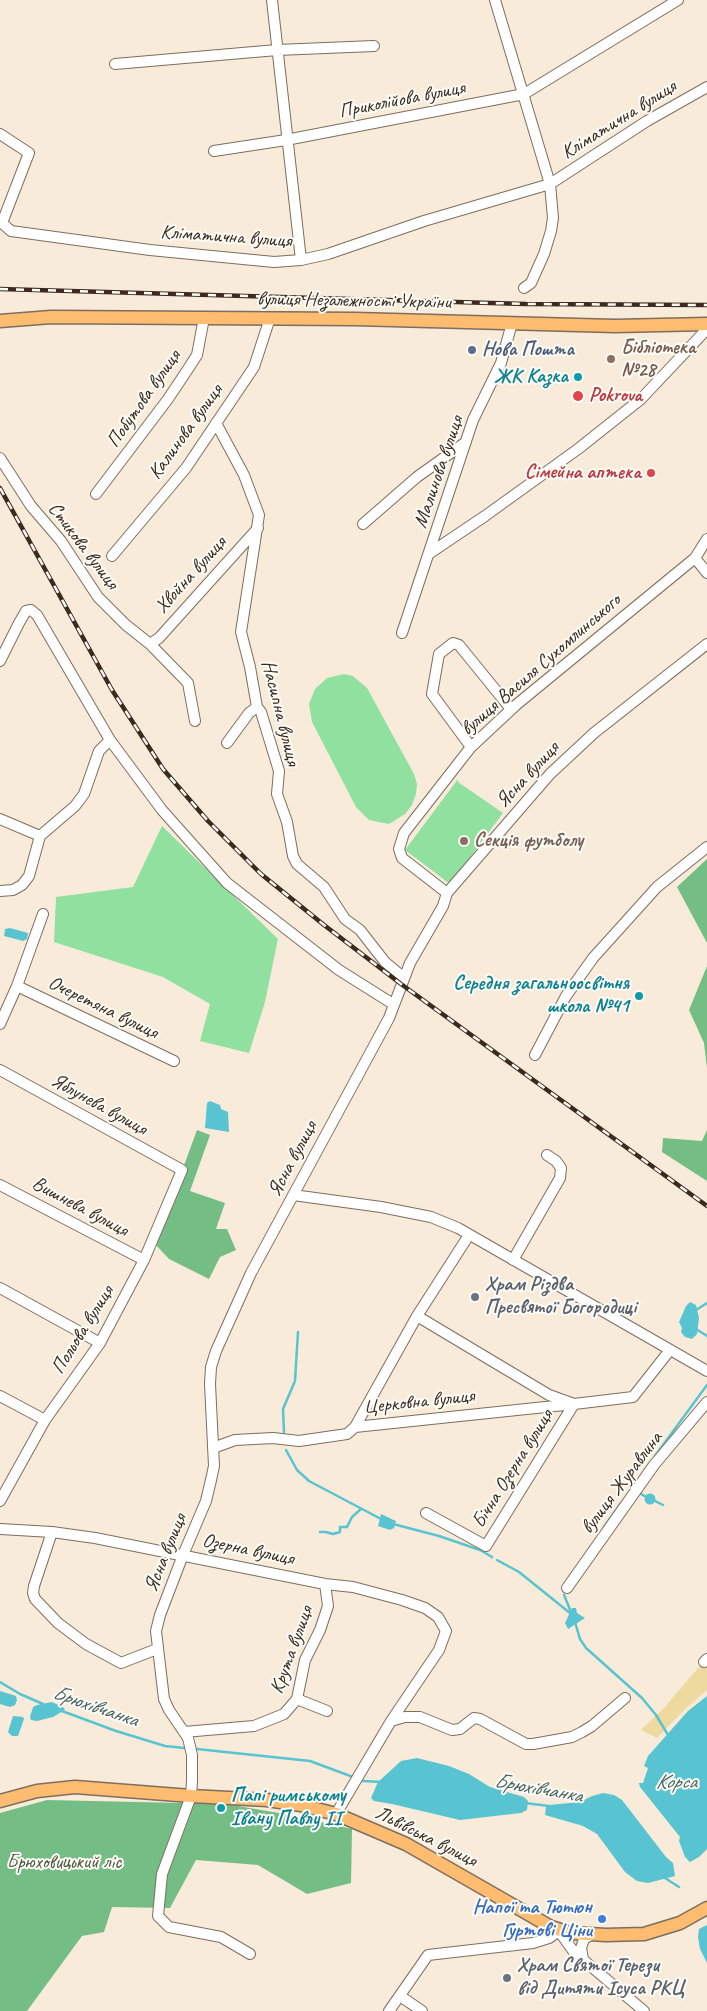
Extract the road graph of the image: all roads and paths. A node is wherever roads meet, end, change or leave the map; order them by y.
1 (272, 0) edge
2 (494, 0) edge
3 (678, 0) edge
4 (374, 46) dead end
5 (277, 50) junction
6 (115, 64) dead end
7 (707, 87) edge
8 (524, 94) junction
9 (0, 134) edge
10 (286, 140) junction
11 (214, 151) dead end
12 (550, 184) junction
13 (301, 260) junction
14 (524, 288) dead end
15 (204, 318) junction
16 (270, 318) junction
17 (0, 321) edge
18 (512, 323) junction
19 (707, 324) edge
20 (707, 329) edge
21 (216, 423) junction
22 (466, 442) junction
23 (0, 458) edge
24 (96, 494) dead end
25 (362, 524) dead end
26 (258, 528) junction
27 (707, 539) edge
28 (430, 553) junction
29 (112, 556) dead end
30 (695, 558) junction
31 (707, 573) edge
32 (402, 633) dead end
33 (150, 644) junction
34 (707, 644) edge
35 (0, 660) edge
36 (257, 707) junction
37 (511, 709) junction
38 (196, 721) dead end
39 (110, 740) junction
40 (227, 743) dead end
41 (471, 747) junction
42 (0, 819) edge
43 (40, 836) junction
44 (707, 847) edge
45 (0, 891) edge
46 (447, 893) junction
47 (43, 914) dead end
48 (403, 977) junction
49 (17, 986) junction
50 (393, 1004) junction
51 (0, 1024) edge
52 (535, 1055) dead end
53 (174, 1061) dead end
54 (0, 1070) edge
55 (547, 1155) dead end
56 (182, 1170) joint
57 (0, 1185) edge
58 (293, 1195) junction
59 (468, 1236) junction
60 (144, 1260) junction
61 (514, 1260) junction
62 (0, 1288) edge
63 (417, 1316) junction
64 (100, 1343) junction
65 (670, 1350) junction
66 (707, 1371) edge
67 (0, 1396) edge
68 (707, 1402) edge
69 (574, 1404) junction
70 (45, 1420) junction
71 (355, 1427) junction
72 (213, 1448) junction
73 (0, 1501) edge
74 (426, 1513) dead end
75 (0, 1529) edge
76 (52, 1532) junction
77 (183, 1555) junction
78 (325, 1584) junction
79 (567, 1588) dead end
80 (157, 1649) junction
81 (625, 1698) dead end
82 (297, 1699) junction
83 (328, 1711) dead end
84 (391, 1721) junction
85 (184, 1732) junction
86 (191, 1796) junction
87 (0, 1802) edge
88 (336, 1814) junction
89 (707, 1908) edge
90 (559, 1931) junction
91 (593, 1934) junction
92 (250, 1954) dead end
93 (583, 1959) junction
94 (400, 1996) junction
95 (389, 2011) edge
96 (422, 2011) edge
97 (644, 2011) edge

1 - 5 street
2 - 8 street
3 - 8 street
4 - 5 street
5 - 6 street
5 - 10 street
7 - 12 street, Кліматична вулиця
8 - 10 street, Приколійова вулиця
8 - 12 street
9 - 13 street, Кліматична вулиця
10 - 11 street, Приколійова вулиця
10 - 13 street
12 - 13 street, Кліматична вулиця
12 - 14 street, Кліматична вулиця
15 - 16 main road, вулиця Незалежності України
15 - 17 main road, вулиця Незалежності України
15 - 24 street, Побутова вулиця
16 - 18 main road, вулиця Незалежності України
16 - 21 street, Калинова вулиця
18 - 19 main road, вулиця Незалежності України
18 - 22 street, Малинова вулиця
20 - 28 street
21 - 26 street, Насипна вулиця
21 - 29 street, Калинова вулиця
22 - 25 street
22 - 28 street, Малинова вулиця
23 - 33 street, Стикова вулиця
26 - 33 street, Хвойна вулиця
26 - 36 street, Насипна вулиця
27 - 30 street, вулиця Василя Сухомлинського
28 - 32 street, Малинова вулиця
30 - 31 street
30 - 37 street, вулиця Василя Сухомлинського
33 - 38 street, Стикова вулиця
34 - 46 street, Ясна вулиця
35 - 39 street
36 - 40 street
36 - 48 street, Насипна вулиця
37 - 41 street, вулиця Василя Сухомлинського
37 - 41 street
39 - 43 street
39 - 50 street
41 - 46 street, вулиця Василя Сухомлинського
42 - 43 street
43 - 45 street
44 - 52 street
46 - 48 street, Ясна вулиця
47 - 49 street
48 - 50 street, Ясна вулиця
49 - 51 street
49 - 53 street, Очеретяна вулиця
50 - 58 street, Ясна вулиця
54 - 56 street, Яблунева вулиця
55 - 61 street
56 - 60 street, Польова вулиця
57 - 60 street, Вишнева вулиця
58 - 59 street
58 - 72 street, Ясна вулиця
59 - 61 street
59 - 63 street
60 - 64 street, Польова вулиця
61 - 65 street
62 - 64 street
63 - 69 street
63 - 71 street
64 - 70 street, Польова вулиця
65 - 66 street
65 - 69 street, Церковна вулиця
67 - 70 street
68 - 79 street, вулиця Журавлина
69 - 71 street, Церковна вулиця
69 - 74 street, Бічна Озерна вулиця
70 - 73 street, Польова вулиця
71 - 72 street, Церковна вулиця
72 - 77 street, Ясна вулиця
75 - 76 street, Озерна вулиця
76 - 77 street, Озерна вулиця
76 - 80 street
77 - 78 street, Озерна вулиця
77 - 80 street, Ясна вулиця
78 - 82 street, Крута вулиця
78 - 84 street, Озерна вулиця
80 - 85 street, Ясна вулиця
81 - 84 street
82 - 83 street
82 - 85 street, Крута вулиця
84 - 88 street
85 - 86 street, Ясна вулиця
86 - 87 main road, Львівська вулиця
86 - 88 main road, Львівська вулиця
86 - 92 street, Ясна вулиця
88 - 90 main road, Львівська вулиця
89 - 91 main road
90 - 91 main road
90 - 93 street, Львівська вулиця
90 - 94 street
91 - 93 street
93 - 97 street, Львівська вулиця
94 - 95 street
94 - 96 street

